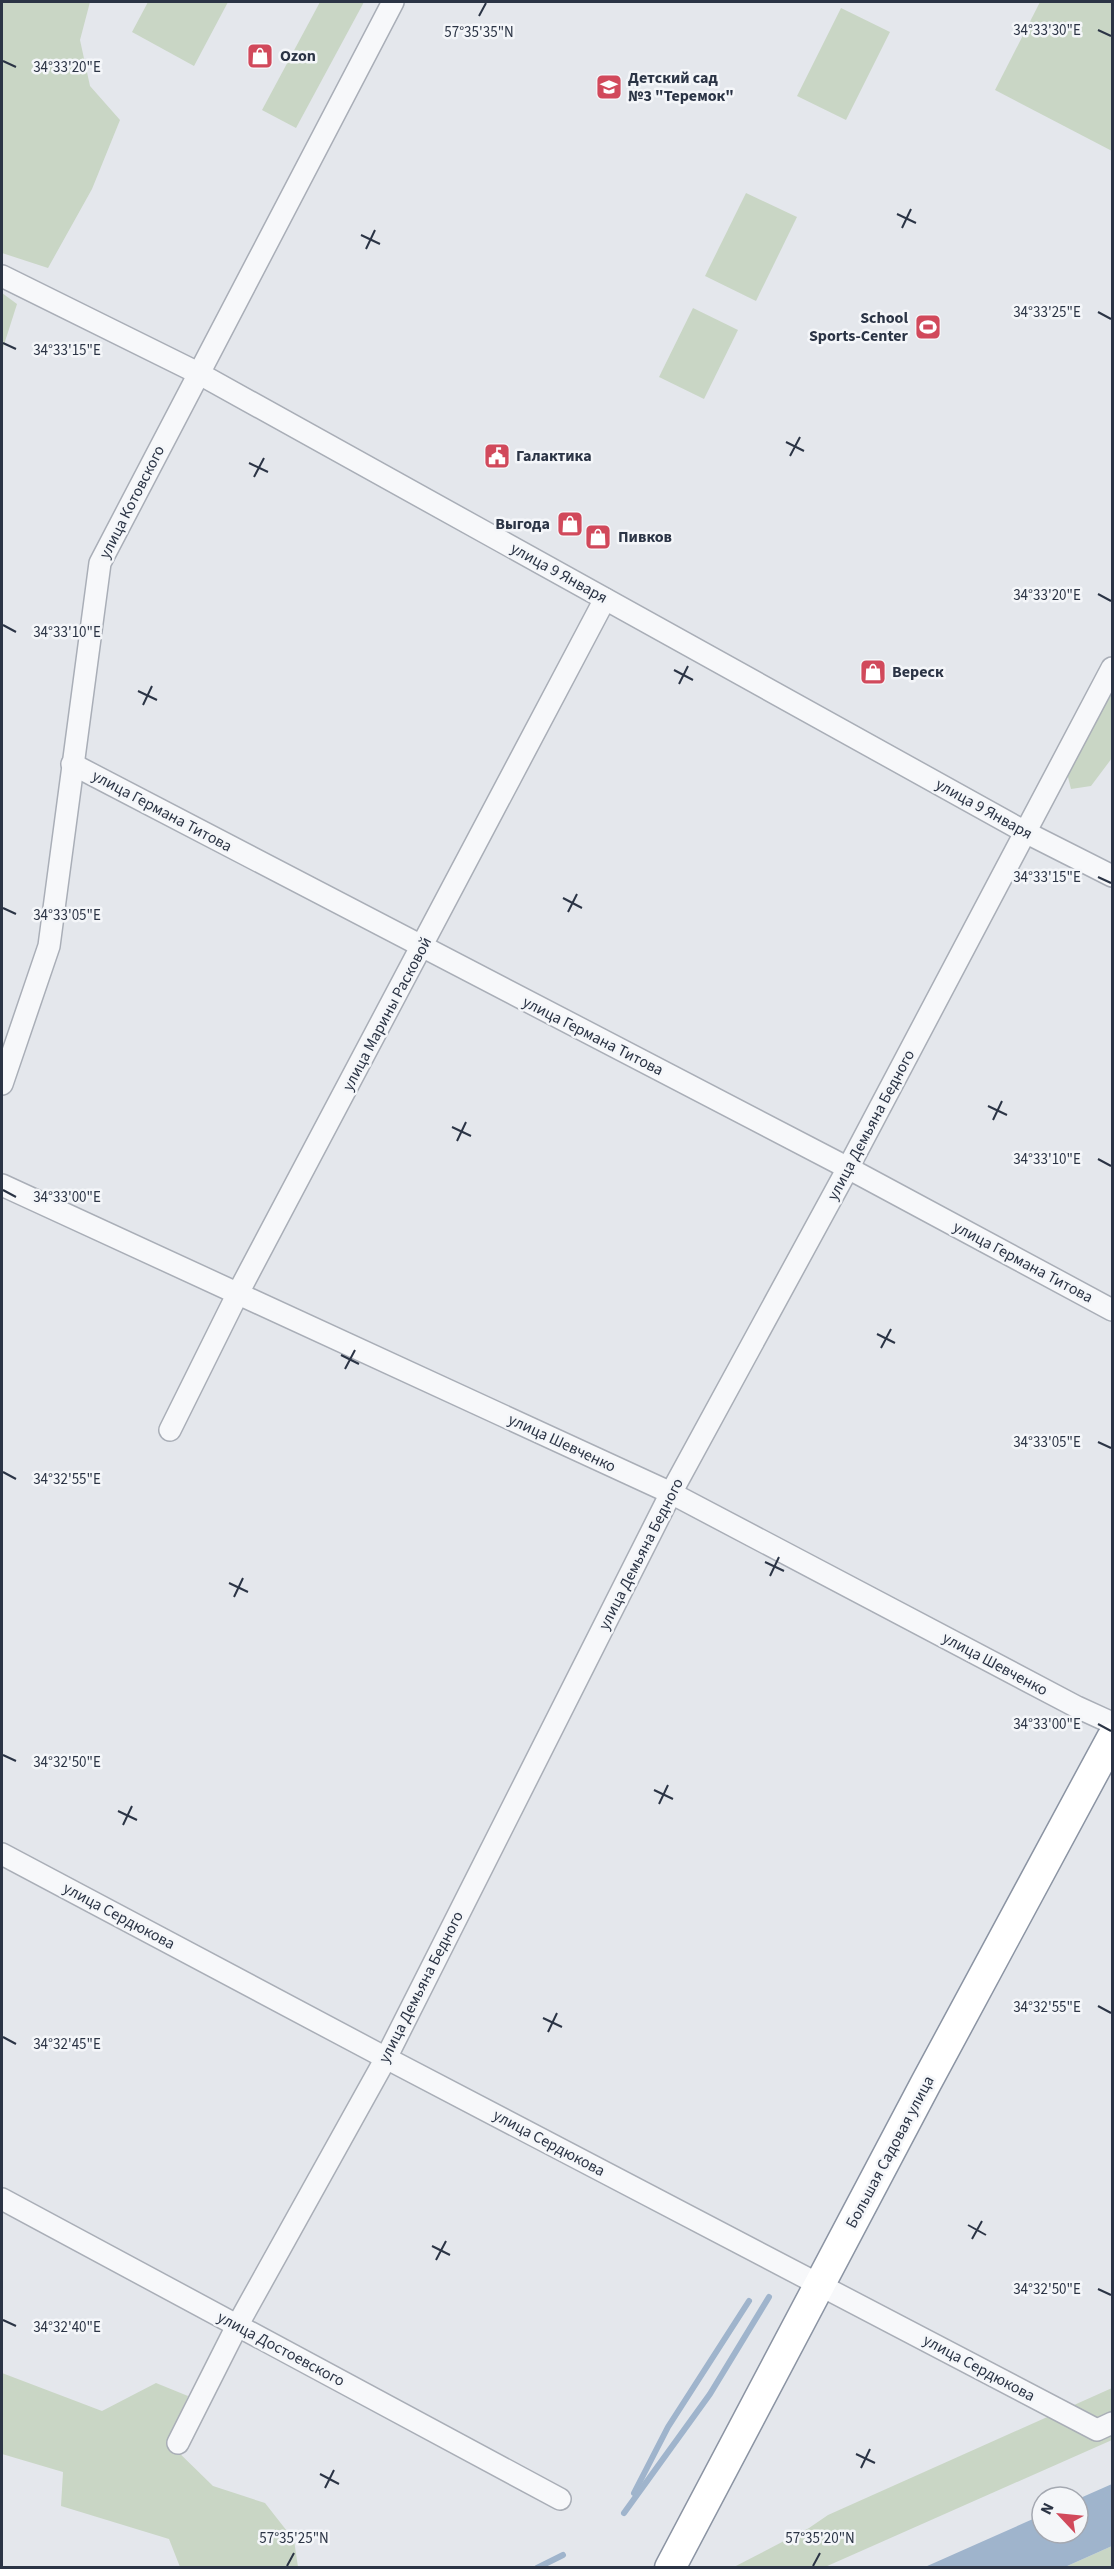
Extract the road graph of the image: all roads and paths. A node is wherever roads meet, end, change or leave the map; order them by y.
1 (393, 2) edge
2 (2, 276) edge
3 (198, 374) junction
4 (605, 599) junction
5 (1113, 668) edge
6 (72, 764) junction
7 (1027, 833) junction
8 (1113, 876) edge
9 (422, 948) junction
10 (2, 1084) edge
11 (848, 1168) junction
12 (2, 1185) edge
13 (238, 1293) junction
14 (1113, 1310) edge
15 (170, 1430) dead end
16 (671, 1493) junction
17 (1113, 1723) edge
18 (1113, 1738) edge
19 (2, 1854) edge
20 (386, 2058) junction
21 (2, 2199) edge
22 (819, 2284) junction
23 (237, 2326) junction
24 (1105, 2427) edge
25 (178, 2443) dead end
26 (560, 2499) dead end
27 (670, 2568) edge

1 - 3 street, улица Котовского
2 - 3 street, улица 9 Января
3 - 4 street, улица 9 Января
3 - 6 street, улица Котовского
4 - 7 street, улица 9 Января
4 - 9 street, улица Марины Расковой
5 - 7 street, улица Демьяна Бедного
6 - 9 street, улица Германа Титова
6 - 10 street, улица Котовского
7 - 8 street, улица 9 Января
7 - 11 street, улица Демьяна Бедного
9 - 11 street, улица Германа Титова
9 - 13 street, улица Марины Расковой
11 - 14 street, улица Германа Титова
11 - 16 street, улица Демьяна Бедного
12 - 13 street, улица Шевченко
13 - 15 street, улица Марины Расковой
13 - 16 street, улица Шевченко
16 - 17 street, улица Шевченко
16 - 20 street, улица Демьяна Бедного
18 - 22 highway, Большая Садовая улица
19 - 20 street, улица Сердюкова
20 - 22 street, улица Сердюкова
20 - 23 street, улица Демьяна Бедного
21 - 23 street, улица Достоевского
22 - 24 street, улица Сердюкова
22 - 27 highway, Большая Садовая улица
23 - 25 street, улица Демьяна Бедного
23 - 26 street, улица Достоевского

